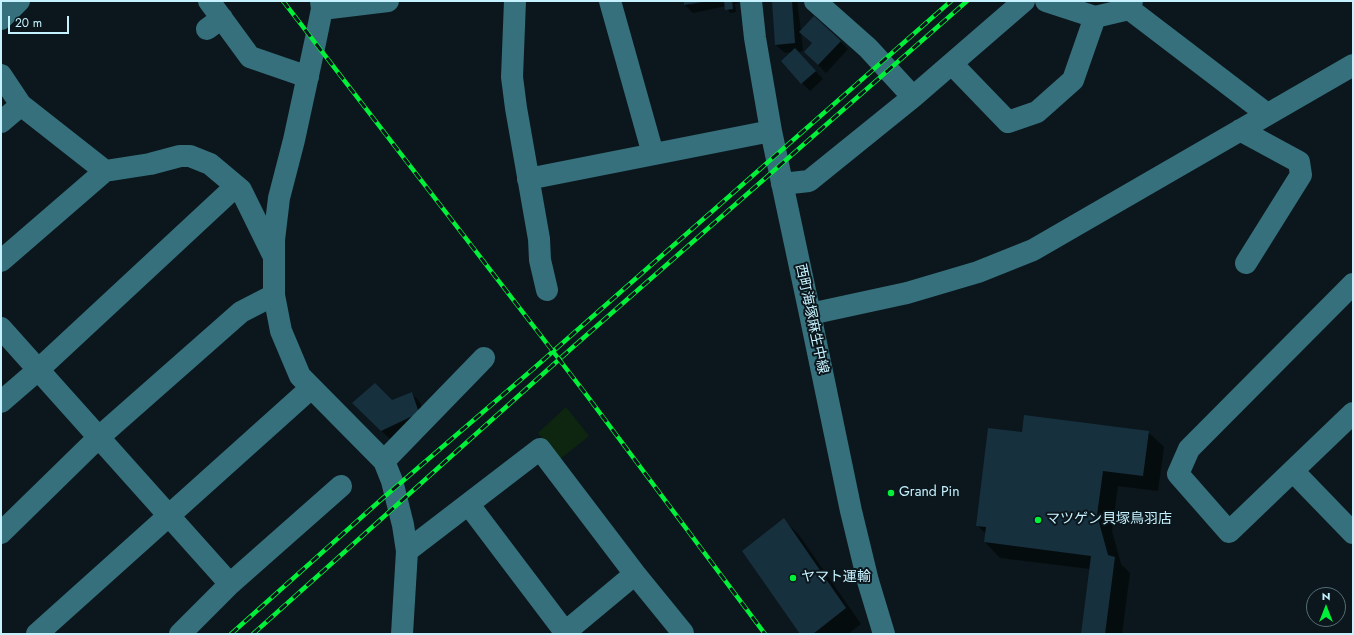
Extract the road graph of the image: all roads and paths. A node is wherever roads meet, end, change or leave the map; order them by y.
1 (19, 1) edge
2 (209, 1) edge
3 (388, 1) edge
4 (515, 1) edge
5 (610, 1) edge
6 (751, 1) edge
7 (815, 1) edge
8 (1024, 1) edge
9 (1046, 1) edge
10 (321, 5) edge
11 (1131, 5) edge
12 (1095, 17) junction
13 (1, 19) edge
14 (952, 64) junction
15 (1353, 65) edge
16 (1, 75) edge
17 (308, 77) junction
18 (913, 97) junction
19 (21, 105) junction
20 (1267, 114) junction
21 (1, 122) edge
22 (1240, 130) junction
23 (771, 131) junction
24 (653, 154) junction
25 (105, 171) junction
26 (528, 179) junction
27 (782, 184) junction
28 (236, 186) junction
29 (274, 257) junction
30 (1, 261) edge
31 (1246, 263) dead end
32 (1353, 284) edge
33 (547, 290) dead end
34 (274, 295) junction
35 (810, 314) junction
36 (1, 328) edge
37 (484, 358) dead end
38 (38, 370) junction
39 (311, 388) junction
40 (1, 402) edge
41 (1353, 413) edge
42 (98, 438) junction
43 (388, 471) junction
44 (1293, 471) junction
45 (341, 486) dead end
46 (468, 505) junction
47 (168, 516) junction
48 (1, 533) edge
49 (1353, 533) edge
50 (407, 551) junction
51 (635, 574) junction
52 (230, 584) junction
53 (564, 633) edge
54 (683, 633) edge
55 (37, 634) edge
56 (180, 634) edge
57 (402, 634) edge
58 (884, 634) edge

1 - 13 street
2 - 17 street
3 - 10 street
4 - 26 street
5 - 24 street
6 - 23 street, 西町海塚麻生中線
7 - 18 street
8 - 14 street
9 - 12 street
10 - 17 street
11 - 12 street
11 - 20 street
12 - 14 street
14 - 18 street
15 - 20 street
16 - 19 street
17 - 29 street
18 - 27 street
19 - 21 street
19 - 25 street
20 - 22 street
22 - 31 street
22 - 35 street
23 - 24 street
23 - 27 street, 西町海塚麻生中線
24 - 26 street
25 - 28 street
25 - 30 street
26 - 33 street
27 - 35 street, 西町海塚麻生中線
28 - 29 street
28 - 38 street
29 - 34 street
32 - 44 street
34 - 39 street
34 - 42 street
35 - 58 street, 西町海塚麻生中線
36 - 38 street
37 - 43 street
38 - 40 street
38 - 42 street
39 - 43 street
39 - 47 street
41 - 44 street
42 - 47 street
42 - 48 street
43 - 50 street
44 - 49 street
45 - 52 street
46 - 50 street
46 - 51 street
46 - 53 street
47 - 52 street
47 - 55 street
50 - 57 street
51 - 53 street
51 - 54 street
52 - 56 street

